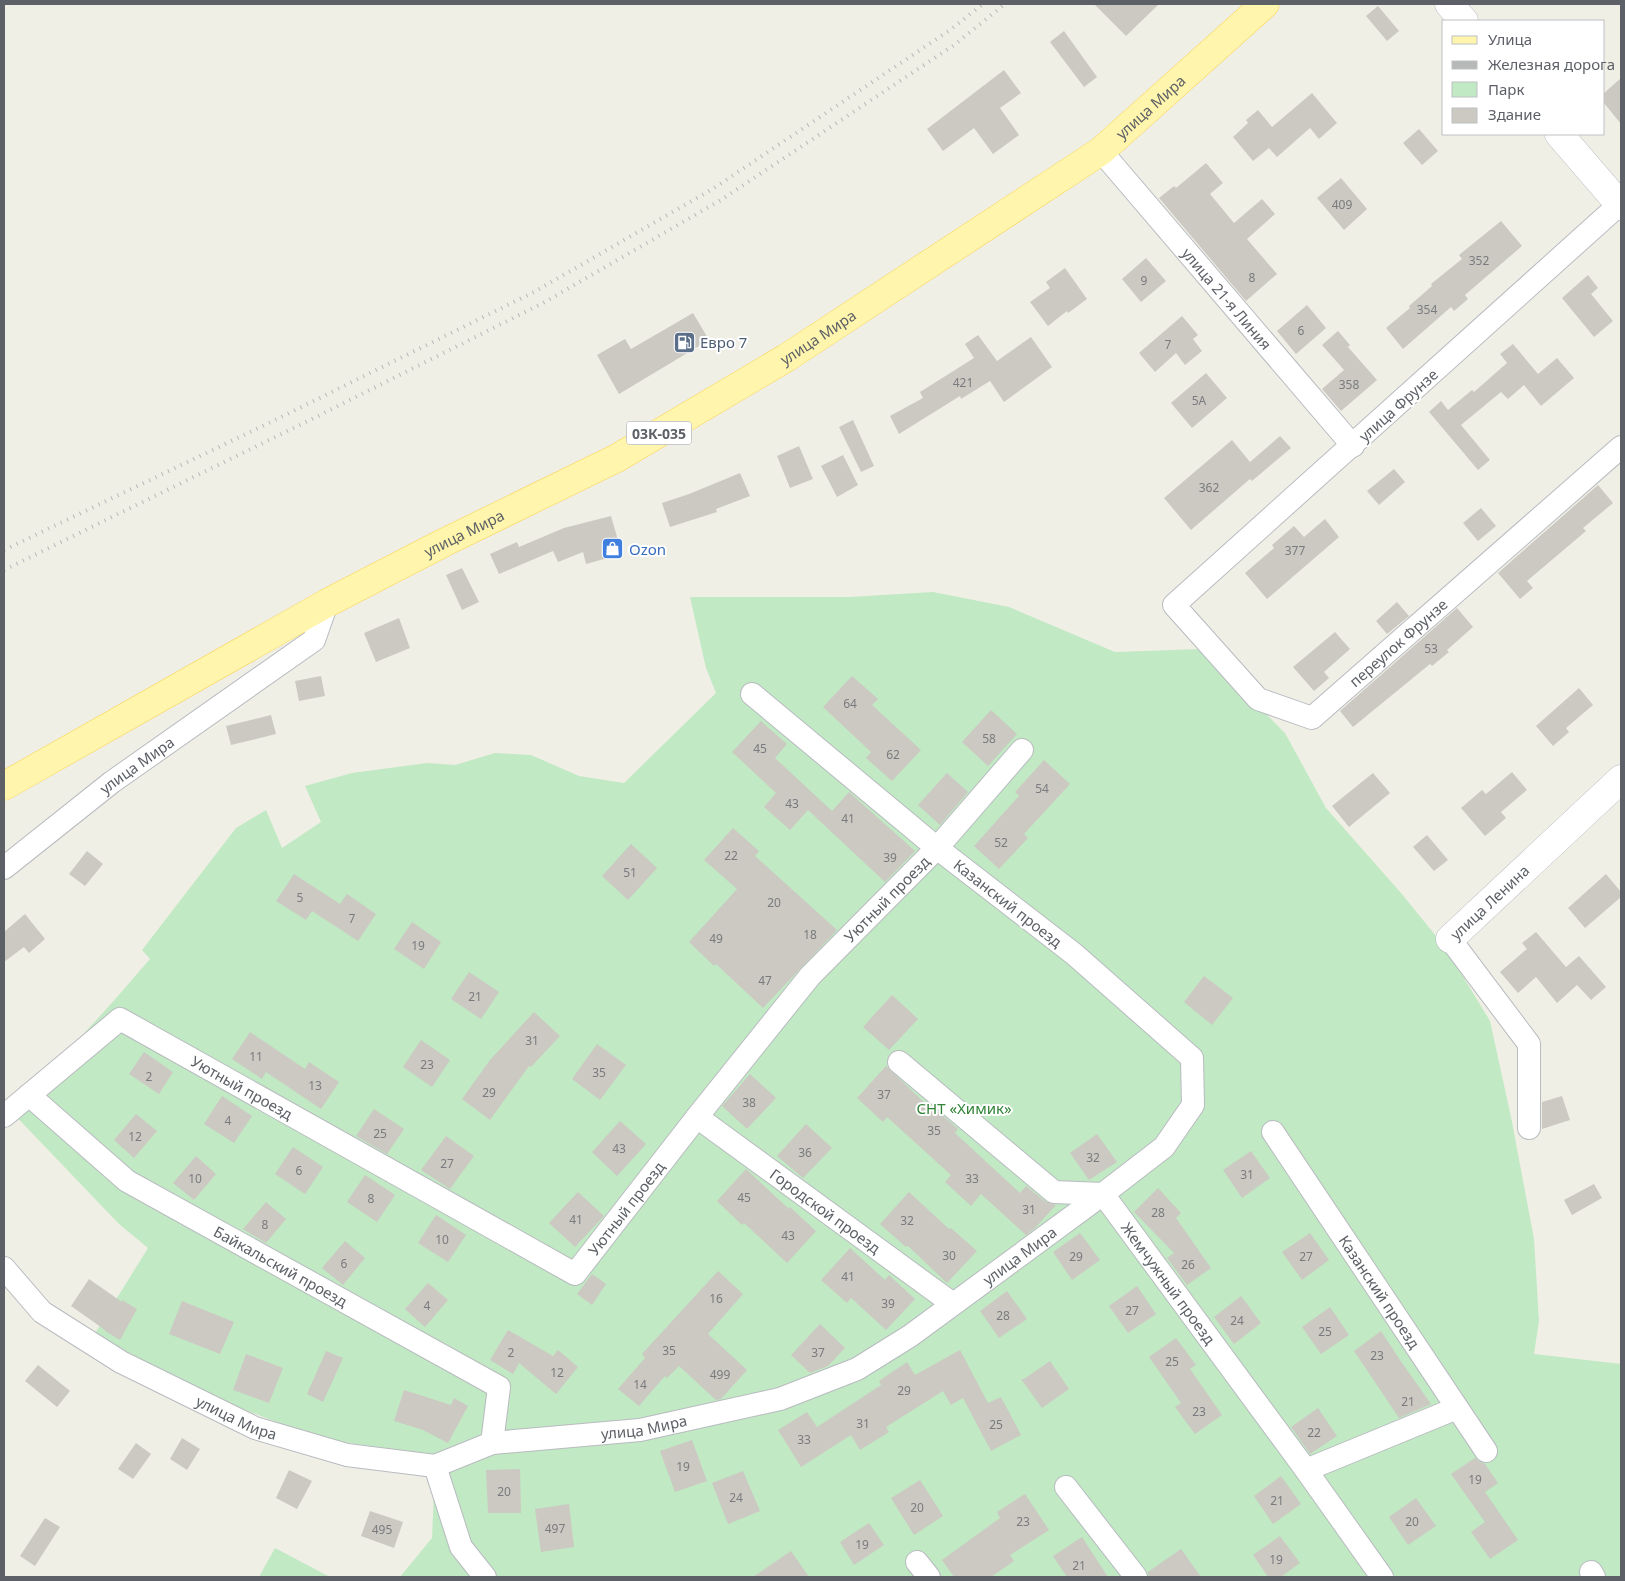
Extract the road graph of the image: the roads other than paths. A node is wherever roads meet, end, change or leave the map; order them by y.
1 (1265, 4) edge
2 (1449, 4) edge
3 (1463, 20) edge
4 (1560, 135) edge
5 (1101, 151) junction
6 (1621, 205) edge
7 (1352, 446) junction
8 (1621, 447) edge
9 (327, 603) junction
10 (1174, 605) joint
11 (752, 694) dead end
12 (1022, 750) dead end
13 (1621, 779) edge
14 (4, 786) edge
15 (937, 848) junction
16 (4, 868) edge
17 (1450, 939) joint
18 (1192, 1058) joint
19 (899, 1062) dead end
20 (29, 1095) junction
21 (4, 1116) edge
22 (697, 1117) junction
23 (1530, 1128) dead end
24 (1273, 1132) dead end
25 (1103, 1194) junction
26 (4, 1268) edge
27 (953, 1304) junction
28 (1457, 1408) junction
29 (492, 1443) junction
30 (1486, 1451) dead end
31 (435, 1466) junction
32 (1306, 1470) junction
33 (1066, 1486) dead end
34 (485, 1577) edge
35 (1136, 1577) edge
36 (1382, 1577) edge

1 - 5 main road, улица Мира / 03К-035
2 - 3 street
4 - 6 street
5 - 7 street, улица 21-я Линия
5 - 9 main road, улица Мира / 03К-035
6 - 7 street, улица Фрунзе
7 - 10 street, улица Фрунзе
8 - 10 street, переулок Фрунзе
9 - 14 main road, улица Мира / 03К-035
9 - 16 street, улица Мира
11 - 15 street, Казанский проезд
12 - 15 street, Уютный проезд
13 - 17 street, улица Ленина
15 - 18 street, Казанский проезд
15 - 22 street, Уютный проезд
17 - 23 street, улица Ленина
18 - 25 street, улица Мира
19 - 25 street
20 - 21 street
20 - 22 street, Уютный проезд
20 - 29 street, Байкальский проезд
22 - 27 street, Городской проезд
24 - 28 street, Казанский проезд
25 - 27 street, улица Мира
25 - 32 street, Жемчужный проезд
26 - 31 street, улица Мира
27 - 29 street, улица Мира
28 - 30 street, Казанский проезд
28 - 32 street
29 - 31 street, улица Мира
31 - 34 street
32 - 36 street, Жемчужный проезд
33 - 35 street

